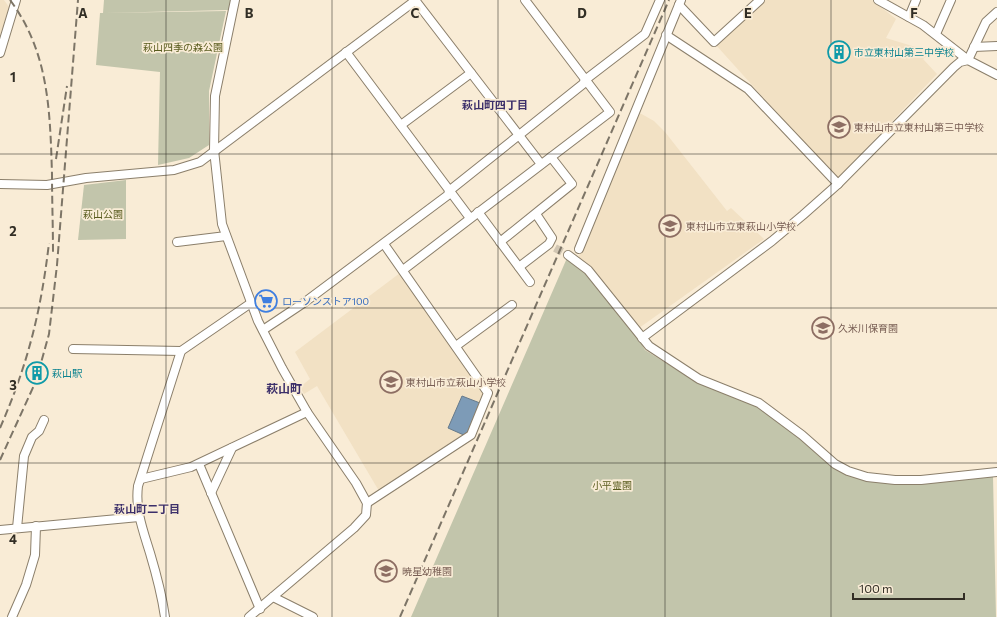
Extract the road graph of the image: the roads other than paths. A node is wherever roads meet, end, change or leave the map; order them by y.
1 (16, 0) edge
2 (235, 0) edge
3 (416, 0) edge
4 (525, 0) edge
5 (660, 0) edge
6 (760, 0) edge
7 (878, 0) edge
8 (916, 0) edge
9 (951, 0) edge
10 (680, 2) edge
11 (997, 12) edge
12 (909, 17) junction
13 (936, 34) junction
14 (666, 35) junction
15 (997, 46) edge
16 (974, 47) junction
17 (346, 52) junction
18 (0, 53) edge
19 (968, 60) junction
20 (471, 73) junction
21 (997, 75) edge
22 (585, 80) junction
23 (401, 125) junction
24 (518, 135) junction
25 (214, 150) junction
26 (551, 157) junction
27 (541, 164) junction
28 (0, 184) edge
29 (838, 184) junction
30 (449, 190) junction
31 (478, 212) junction
32 (536, 214) junction
33 (470, 218) junction
34 (226, 236) junction
35 (177, 242) dead end
36 (500, 242) junction
37 (384, 244) junction
38 (579, 249) dead end
39 (568, 256) tunnel mouth
40 (519, 267) junction
41 (403, 270) junction
42 (530, 282) dead end
43 (251, 303) junction
44 (512, 305) dead end
45 (262, 330) junction
46 (642, 338) junction
47 (456, 346) junction
48 (73, 349) dead end
49 (180, 351) junction
50 (307, 412) junction
51 (44, 420) dead end
52 (232, 448) junction
53 (199, 464) junction
54 (997, 472) edge
55 (141, 479) junction
56 (211, 493) junction
57 (367, 503) junction
58 (139, 517) junction
59 (36, 526) junction
60 (17, 528) junction
61 (0, 530) edge
62 (273, 597) junction
63 (260, 610) junction
64 (12, 617) edge
65 (165, 617) edge
66 (249, 617) edge
67 (313, 617) edge

1 - 18 street
2 - 25 street
3 - 17 street
3 - 20 street
4 - 22 street
5 - 22 street
6 - 10 street
7 - 12 street
8 - 12 street
9 - 13 street
10 - 14 street
11 - 16 street
12 - 13 street
13 - 19 street
14 - 29 street
14 - 38 street
15 - 16 street
16 - 19 street
17 - 23 street
17 - 25 street
19 - 21 street
19 - 29 street
20 - 23 street
20 - 24 street
22 - 24 street
22 - 26 street
23 - 30 street
24 - 27 street
24 - 30 street
25 - 28 street
25 - 34 street
26 - 27 street
26 - 32 street
27 - 31 street
29 - 46 street
30 - 33 street
30 - 37 street
31 - 33 street
31 - 36 street
32 - 36 street
32 - 40 street
33 - 41 street
34 - 35 street
34 - 43 street
36 - 40 street
37 - 41 street
37 - 45 street
39 - 46 street
40 - 42 street
41 - 47 street
43 - 45 street
43 - 49 street
44 - 47 street
45 - 50 street
46 - 54 street
47 - 57 street
48 - 49 street
49 - 55 street
50 - 52 street
50 - 57 street
51 - 60 street
52 - 53 street
52 - 56 street
53 - 55 street
53 - 56 street
55 - 58 street
56 - 63 street
57 - 62 street
58 - 59 street
58 - 65 street
59 - 60 street
59 - 64 street
60 - 61 street
62 - 63 street
62 - 67 street
63 - 66 street

